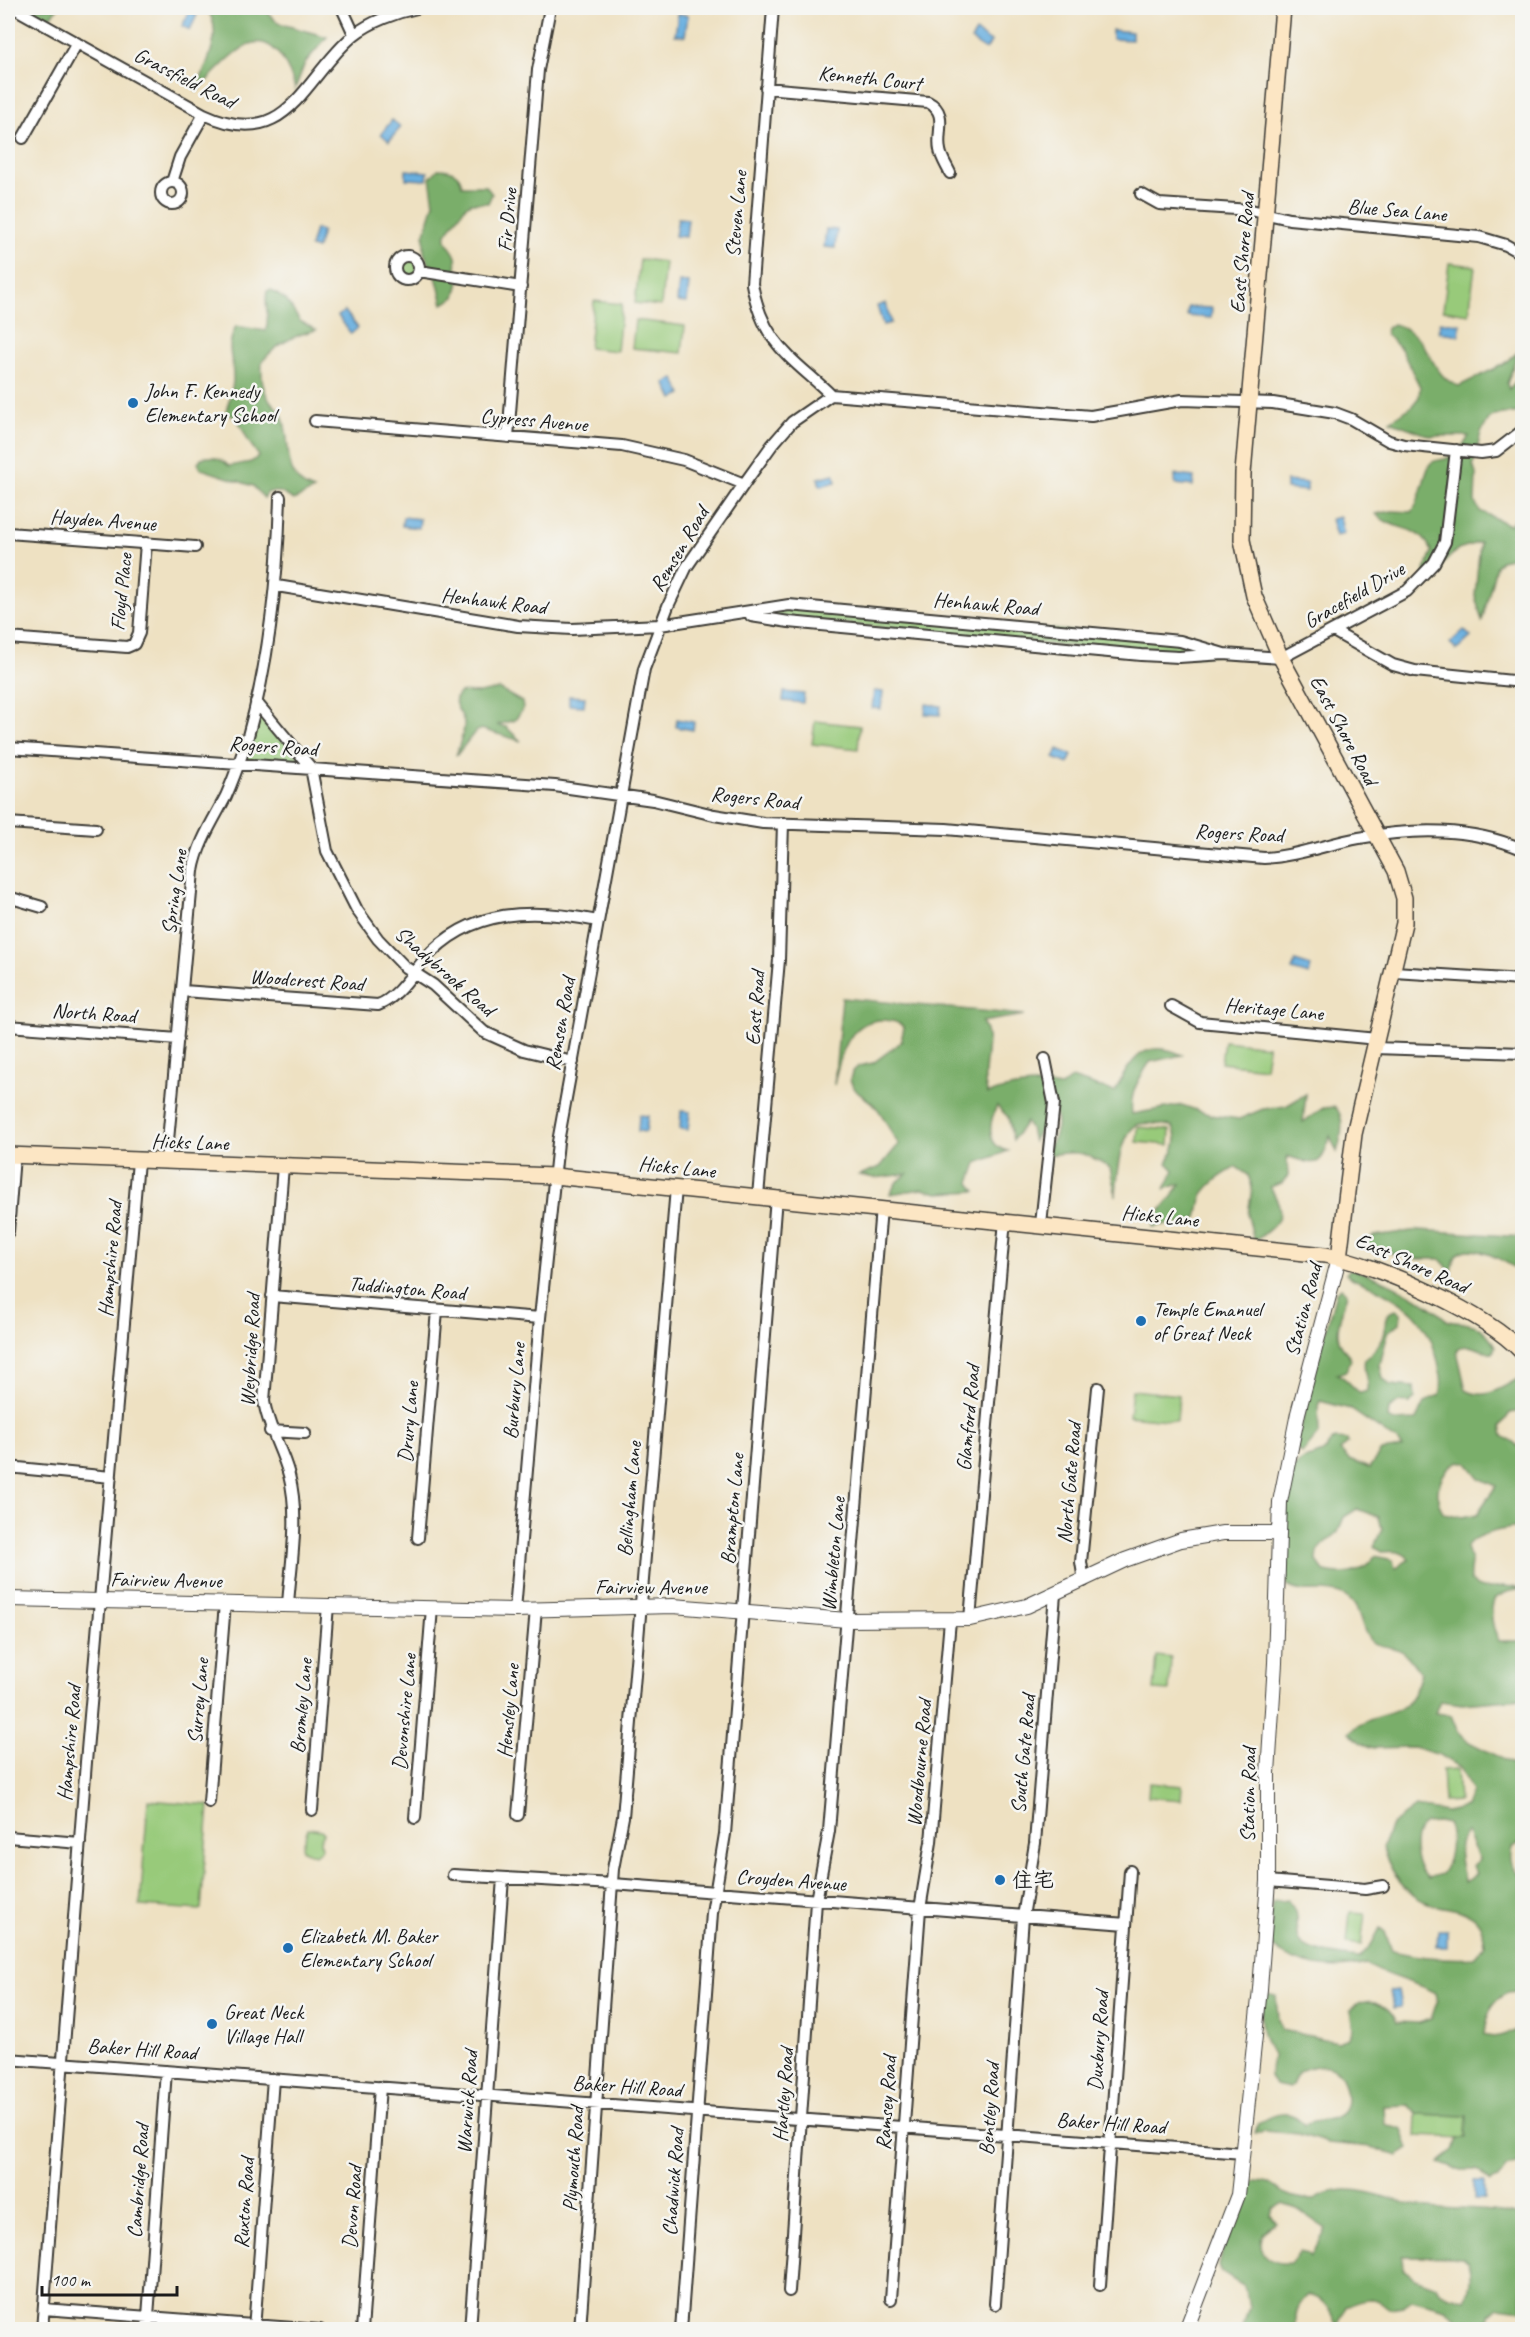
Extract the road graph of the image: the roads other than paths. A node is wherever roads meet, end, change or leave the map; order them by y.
1 (14, 8) edge
2 (342, 8) edge
3 (417, 8) edge
4 (550, 8) edge
5 (772, 8) edge
6 (1284, 8) edge
7 (354, 34) junction
8 (77, 42) junction
9 (766, 88) junction
10 (204, 114) junction
11 (23, 138) dead end
12 (950, 173) dead end
13 (172, 182) dead end
14 (1141, 194) dead end
15 (1266, 214) junction
16 (1522, 254) edge
17 (419, 271) dead end
18 (521, 287) junction
19 (831, 395) junction
20 (1250, 404) junction
21 (315, 421) dead end
22 (1522, 431) edge
23 (508, 437) junction
24 (1456, 450) junction
25 (744, 484) junction
26 (280, 496) dead end
27 (8, 533) edge
28 (146, 543) junction
29 (195, 547) dead end
30 (277, 586) junction
31 (744, 614) junction
32 (660, 625) junction
33 (1016, 626) junction
34 (1333, 631) junction
35 (8, 638) edge
36 (1014, 643) junction
37 (1224, 654) junction
38 (1281, 658) junction
39 (1522, 682) edge
40 (256, 702) junction
41 (8, 748) edge
42 (237, 763) junction
43 (311, 768) junction
44 (621, 795) junction
45 (8, 823) edge
46 (783, 823) junction
47 (96, 829) dead end
48 (1377, 836) junction
49 (1522, 849) edge
50 (8, 897) edge
51 (42, 907) dead end
52 (598, 921) junction
53 (414, 972) junction
54 (1394, 972) junction
55 (1522, 980) edge
56 (183, 991) junction
57 (1171, 1006) dead end
58 (8, 1026) edge
59 (178, 1039) junction
60 (1376, 1044) junction
61 (1522, 1053) edge
62 (1046, 1059) dead end
63 (573, 1062) junction
64 (11, 1156) edge
65 (138, 1161) junction
66 (166, 1162) junction
67 (283, 1166) junction
68 (554, 1176) junction
69 (676, 1188) junction
70 (758, 1196) junction
71 (776, 1197) junction
72 (881, 1208) junction
73 (1005, 1220) junction
74 (1041, 1224) junction
75 (8, 1232) edge
76 (1339, 1258) junction
77 (272, 1296) junction
78 (437, 1310) junction
79 (540, 1318) junction
80 (1522, 1352) edge
81 (1098, 1388) dead end
82 (270, 1431) junction
83 (305, 1433) dead end
84 (8, 1467) edge
85 (111, 1477) junction
86 (1278, 1533) junction
87 (418, 1538) dead end
88 (1084, 1581) junction
89 (1055, 1594) junction
90 (8, 1599) edge
91 (101, 1600) junction
92 (225, 1603) junction
93 (288, 1604) junction
94 (328, 1605) junction
95 (640, 1606) junction
96 (432, 1608) junction
97 (536, 1609) junction
98 (515, 1610) junction
99 (744, 1611) junction
100 (970, 1619) junction
101 (847, 1620) junction
102 (950, 1620) junction
103 (209, 1802) dead end
104 (312, 1810) dead end
105 (518, 1815) dead end
106 (415, 1818) dead end
107 (8, 1837) edge
108 (80, 1843) junction
109 (1130, 1871) dead end
110 (453, 1875) dead end
111 (503, 1878) junction
112 (1268, 1881) junction
113 (613, 1884) junction
114 (1383, 1886) dead end
115 (714, 1894) junction
116 (816, 1901) junction
117 (920, 1909) junction
118 (1023, 1917) junction
119 (1126, 1924) junction
120 (8, 2059) edge
121 (62, 2063) junction
122 (166, 2071) junction
123 (273, 2079) junction
124 (380, 2087) junction
125 (487, 2095) junction
126 (596, 2103) junction
127 (698, 2111) junction
128 (801, 2119) junction
129 (904, 2127) junction
130 (1007, 2135) junction
131 (1111, 2143) junction
132 (1243, 2153) junction
133 (1100, 2285) dead end
134 (789, 2291) dead end
135 (891, 2299) dead end
136 (994, 2304) dead end
137 (44, 2309) junction
138 (147, 2317) junction
139 (255, 2327) edge
140 (42, 2330) edge
141 (147, 2330) edge
142 (320, 2330) edge
143 (362, 2330) edge
144 (470, 2330) edge
145 (580, 2330) edge
146 (681, 2330) edge
147 (1186, 2330) edge

1 - 8 street, Grassfield Road
2 - 7 street
3 - 7 street, Grassfield Road
4 - 18 street, Fir Drive
5 - 9 street, Steven Lane
6 - 15 main road, East Shore Road
7 - 10 street, Grassfield Road
8 - 10 street, Grassfield Road
8 - 11 street
9 - 12 street, Kenneth Court
9 - 19 street, Steven Lane
10 - 13 street
14 - 15 street, Blue Sea Lane
15 - 16 street, Blue Sea Lane
15 - 20 main road, East Shore Road
17 - 18 street
18 - 23 street, Fir Drive
19 - 20 street
19 - 25 street, Remsen Road
20 - 24 street
20 - 38 main road, East Shore Road
21 - 23 street, Cypress Avenue
22 - 24 street
23 - 25 street, Cypress Avenue
24 - 34 street, Gracefield Drive
25 - 32 street, Remsen Road
26 - 30 street, Spring Lane
27 - 28 street, Hayden Avenue
28 - 29 street, Hayden Avenue
28 - 35 street, Floyd Place
30 - 32 street, Henhawk Road
30 - 40 street, Spring Lane
31 - 32 street, Henhawk Road
31 - 33 street, Henhawk Road
31 - 36 street, Henhawk Road
32 - 44 street, Remsen Road
33 - 36 street
33 - 37 street, Henhawk Road
34 - 38 street, Gracefield Drive
34 - 39 street
36 - 37 street, Henhawk Road
37 - 38 street, Henhawk Road
38 - 48 main road, East Shore Road
40 - 42 street, Spring Lane
40 - 43 street
41 - 42 street, Rogers Road
42 - 43 street, Rogers Road
42 - 56 street, Spring Lane
43 - 44 street, Rogers Road
43 - 53 street, Shadybrook Road
44 - 46 street, Rogers Road
44 - 52 street, Remsen Road
45 - 47 street
46 - 48 street, Rogers Road
46 - 70 street, East Road
48 - 49 street, Rogers Road
48 - 54 main road, East Shore Road
50 - 51 street
52 - 53 street, Woodcrest Road
52 - 63 street, Remsen Road
53 - 56 street, Woodcrest Road
53 - 63 street, Shadybrook Road
54 - 55 street
54 - 60 main road, East Shore Road
56 - 59 street, Spring Lane
57 - 60 street, Heritage Lane
58 - 59 street, North Road
59 - 66 street, Spring Lane
60 - 61 street, Heritage Lane
60 - 76 main road, East Shore Road
62 - 74 street
63 - 68 street, Remsen Road
64 - 65 main road, Hicks Lane
64 - 75 street
65 - 66 main road, Hicks Lane
65 - 85 street, Hampshire Road
66 - 67 main road, Hicks Lane
67 - 68 main road, Hicks Lane
67 - 77 street, Weybridge Road
68 - 69 main road, Hicks Lane
68 - 79 street, Burbury Lane
69 - 70 main road, Hicks Lane
69 - 95 street, Bellingham Lane
70 - 71 main road, Hicks Lane
71 - 72 main road, Hicks Lane
71 - 99 street, Brampton Lane
72 - 73 main road, Hicks Lane
72 - 101 street, Wimbleton Lane
73 - 74 main road, Hicks Lane
73 - 100 street, Glamford Road
74 - 76 main road, Hicks Lane
76 - 80 main road, East Shore Road
76 - 86 street, Station Road
77 - 78 street, Tuddington Road
77 - 82 street, Weybridge Road
78 - 79 street, Tuddington Road
78 - 87 street, Drury Lane
79 - 98 street, Burbury Lane
81 - 88 street, North Gate Road
82 - 83 street
82 - 93 street, Weybridge Road
84 - 85 street
85 - 91 street, Hampshire Road
86 - 88 street, Fairview Avenue
86 - 112 street, Station Road
88 - 89 street, Fairview Avenue
89 - 100 street, Fairview Avenue
89 - 118 street, South Gate Road
90 - 91 street, Fairview Avenue
91 - 92 street, Fairview Avenue
91 - 108 street, Hampshire Road
92 - 93 street, Fairview Avenue
92 - 103 street, Surrey Lane
93 - 94 street, Fairview Avenue
94 - 96 street, Fairview Avenue
94 - 104 street, Bromley Lane
95 - 97 street, Fairview Avenue
95 - 99 street, Fairview Avenue
95 - 113 street, Bellingham Lane
96 - 98 street, Fairview Avenue
96 - 106 street, Devonshire Lane
97 - 98 street, Fairview Avenue
97 - 105 street, Hemsley Lane
99 - 101 street, Fairview Avenue
99 - 115 street, Brampton Lane
100 - 102 street, Fairview Avenue
101 - 102 street, Fairview Avenue
101 - 116 street, Wimbleton Lane
102 - 117 street, Woodbourne Road
107 - 108 street
108 - 121 street, Hampshire Road
109 - 119 street, Duxbury Road
110 - 111 street, Croyden Avenue
111 - 113 street, Croyden Avenue
111 - 125 street, Warwick Road
112 - 114 street
112 - 132 street, Station Road
113 - 115 street, Croyden Avenue
113 - 126 street, Plymouth Road
115 - 116 street, Croyden Avenue
115 - 127 street, Chadwick Road
116 - 117 street, Croyden Avenue
116 - 128 street, Hartley Road
117 - 118 street, Croyden Avenue
117 - 129 street, Ramsey Road
118 - 119 street, Croyden Avenue
118 - 130 street, Bentley Road
119 - 131 street, Duxbury Road
120 - 121 street, Baker Hill Road
121 - 122 street, Baker Hill Road
121 - 137 street, Hampshire Road
122 - 123 street, Baker Hill Road
122 - 138 street, Cambridge Road
123 - 124 street, Baker Hill Road
123 - 139 street, Ruxton Road
124 - 125 street, Baker Hill Road
124 - 143 street, Devon Road
125 - 126 street, Baker Hill Road
125 - 144 street, Warwick Road
126 - 127 street, Baker Hill Road
126 - 145 street, Plymouth Road
127 - 128 street, Baker Hill Road
127 - 146 street, Chadwick Road
128 - 129 street, Baker Hill Road
128 - 134 street, Hartley Road
129 - 130 street, Baker Hill Road
129 - 135 street, Ramsey Road
130 - 131 street, Baker Hill Road
130 - 136 street, Bentley Road
131 - 132 street, Baker Hill Road
131 - 133 street, Duxbury Road
132 - 147 street, Station Road
137 - 138 street
137 - 140 street, Hampshire Road
138 - 139 street
138 - 141 street, Cambridge Road
139 - 142 street

